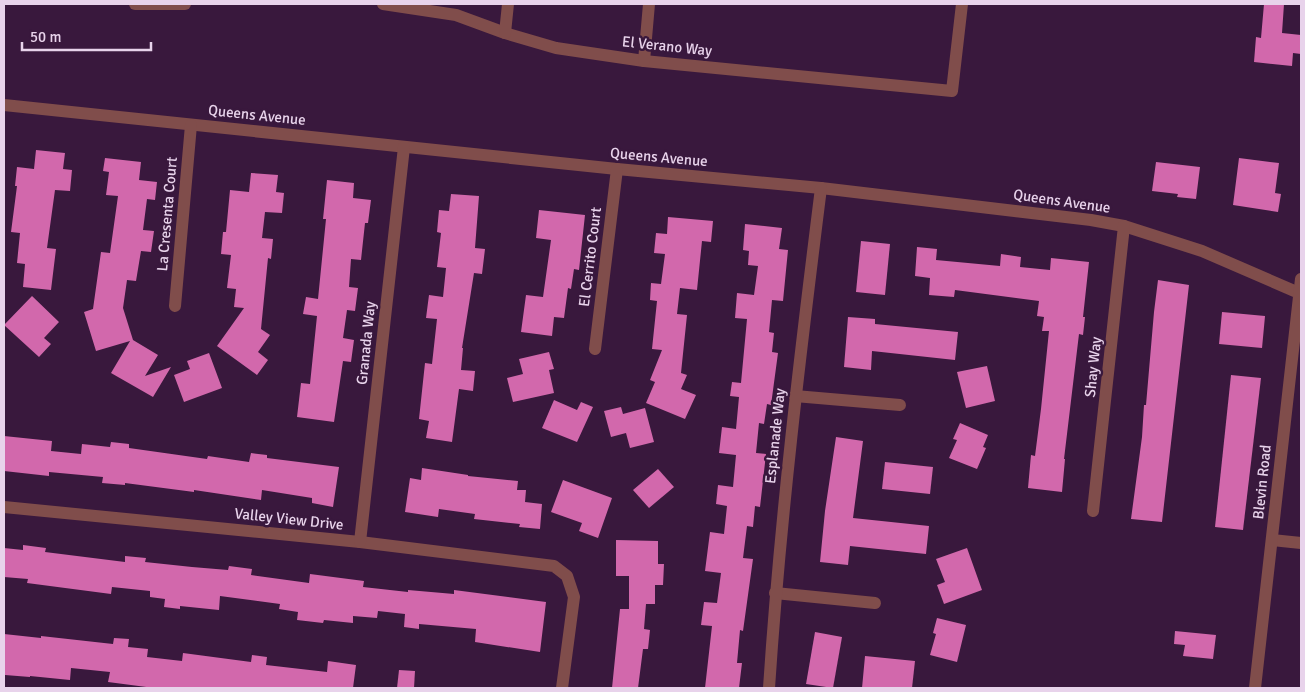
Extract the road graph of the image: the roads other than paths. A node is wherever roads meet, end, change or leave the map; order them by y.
1 (134, 4) edge
2 (185, 4) edge
3 (383, 4) edge
4 (508, 4) edge
5 (649, 4) edge
6 (962, 4) edge
7 (505, 33) junction
8 (644, 61) junction
9 (4, 105) edge
10 (191, 125) junction
11 (404, 147) junction
12 (617, 169) junction
13 (821, 188) junction
14 (1124, 226) junction
15 (1301, 279) edge
16 (1299, 293) junction
17 (175, 306) dead end
18 (595, 349) dead end
19 (795, 396) junction
20 (900, 406) dead end
21 (4, 507) edge
22 (1094, 511) dead end
23 (1272, 540) junction
24 (360, 542) junction
25 (1301, 543) edge
26 (775, 593) junction
27 (875, 603) dead end
28 (562, 688) edge
29 (770, 688) edge
30 (1255, 688) edge

1 - 2 street
3 - 7 street, El Verano Way
4 - 7 street
5 - 8 street
6 - 8 street, El Verano Way
7 - 8 street, El Verano Way
9 - 10 street, Queens Avenue
10 - 11 street, Queens Avenue
10 - 17 street, La Cresenta Court
11 - 12 street, Queens Avenue
11 - 24 street, Granada Way
12 - 13 street, Queens Avenue
12 - 18 street, El Cerrito Court
13 - 14 street, Queens Avenue
13 - 19 street, Esplanade Way
14 - 16 street, Queens Avenue
14 - 22 street, Shay Way
15 - 16 street, Blevin Road
16 - 23 street, Blevin Road
19 - 20 street
19 - 26 street, Esplanade Way
21 - 24 street, Valley View Drive
23 - 25 street
23 - 30 street, Blevin Road
24 - 28 street, Valley View Drive
26 - 27 street
26 - 29 street, Esplanade Way

